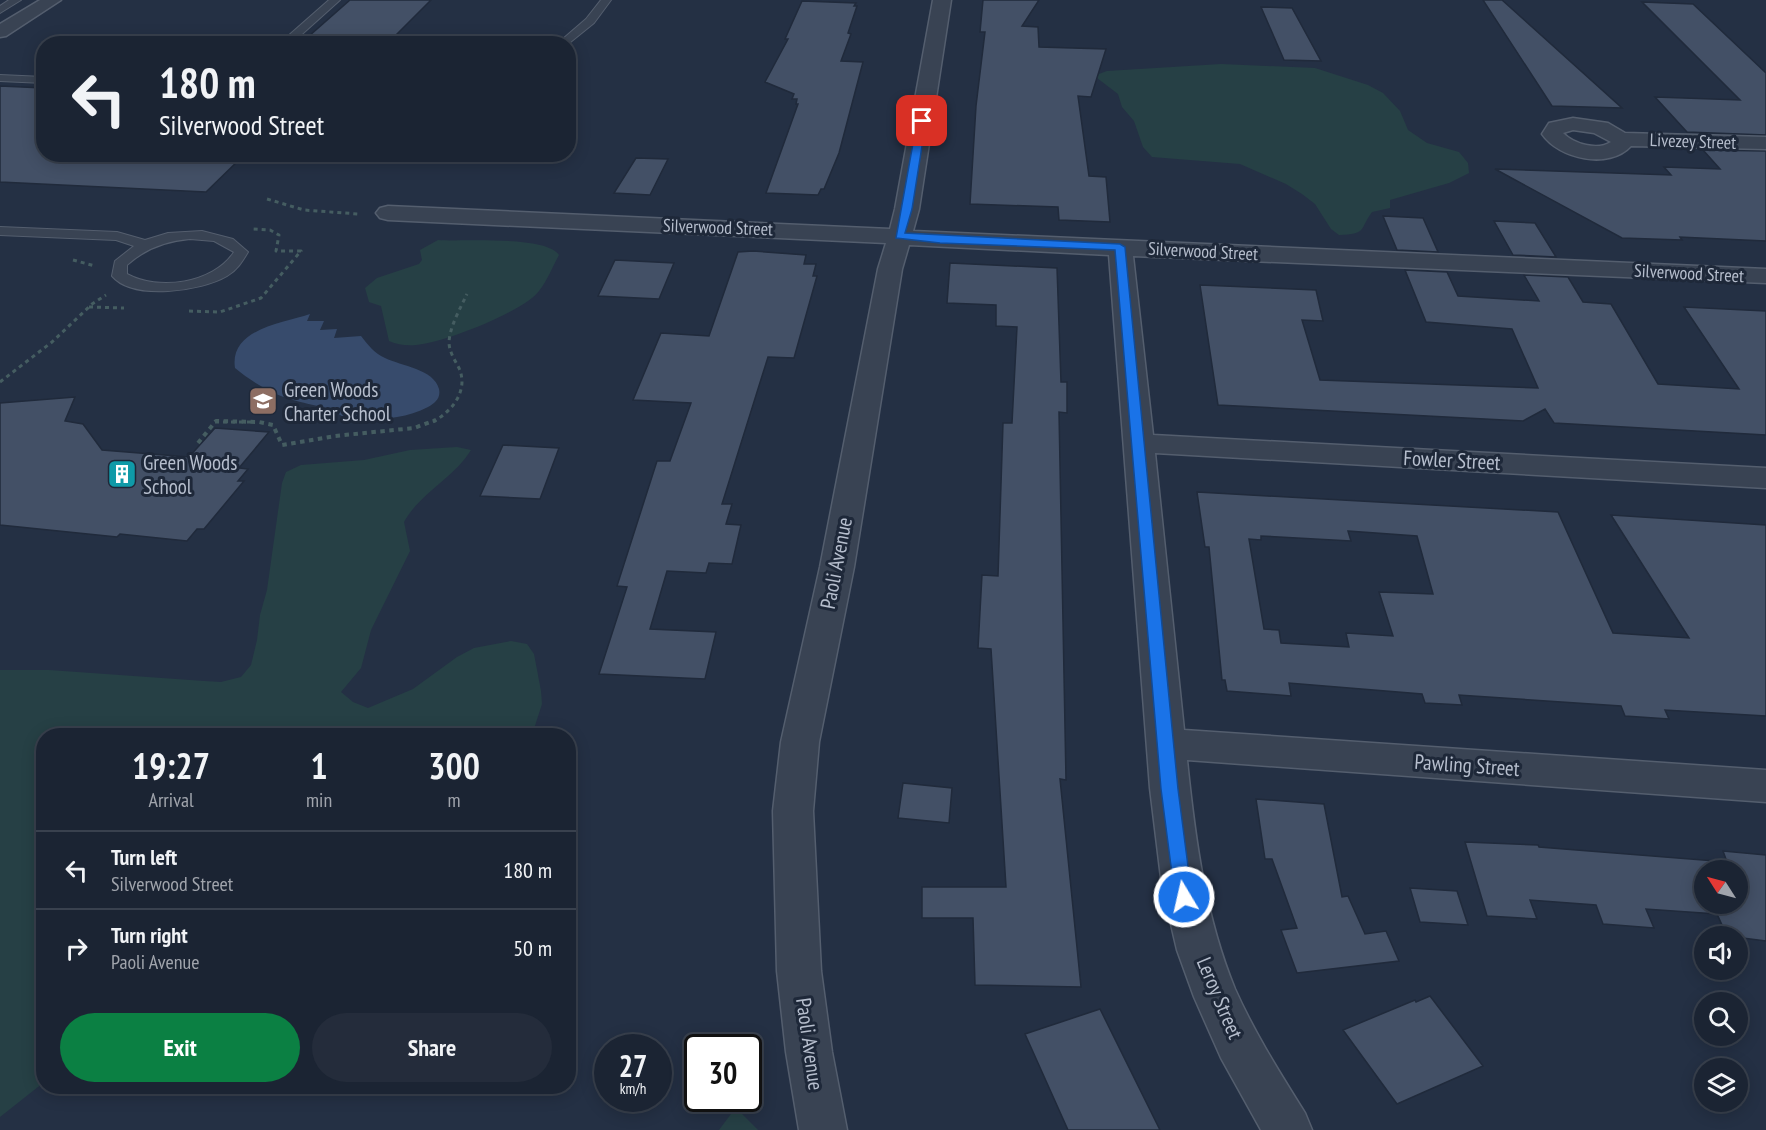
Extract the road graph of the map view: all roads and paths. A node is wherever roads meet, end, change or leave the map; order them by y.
1 (16, 0) edge
2 (52, 0) edge
3 (335, 0) edge
4 (606, 0) edge
5 (942, 0) edge
6 (0, 10) edge
7 (0, 32) edge
8 (293, 36) edge
9 (572, 36) edge
10 (0, 78) edge
11 (36, 80) edge
12 (1620, 139) dead end
13 (1766, 143) edge
14 (267, 199) dead end
15 (388, 213) joint
16 (0, 231) edge
17 (899, 236) junction
18 (145, 245) junction
19 (1120, 247) junction
20 (72, 260) dead end
21 (101, 267) dead end
22 (1766, 276) edge
23 (112, 291) dead end
24 (467, 294) dead end
25 (0, 382) edge
26 (198, 443) dead end
27 (1138, 443) junction
28 (1766, 478) edge
29 (1167, 744) junction
30 (1766, 786) edge
31 (823, 1130) edge
32 (1288, 1130) edge

1 - 6 lane
2 - 7 street
3 - 8 lane
4 - 9 lane
5 - 17 street, Paoli Avenue
10 - 11 lane
12 - 13 street, Livezey Street
14 - 15 path
15 - 17 street, Silverwood Street
16 - 18 lane
17 - 19 street, Silverwood Street
17 - 31 street, Paoli Avenue
18 - 18 lane
19 - 22 street, Silverwood Street
19 - 27 street, Leroy Street
20 - 21 path
23 - 25 path
24 - 26 path
27 - 28 street, Fowler Street
27 - 29 street, Leroy Street
29 - 30 street, Pawling Street
29 - 32 street, Leroy Street

